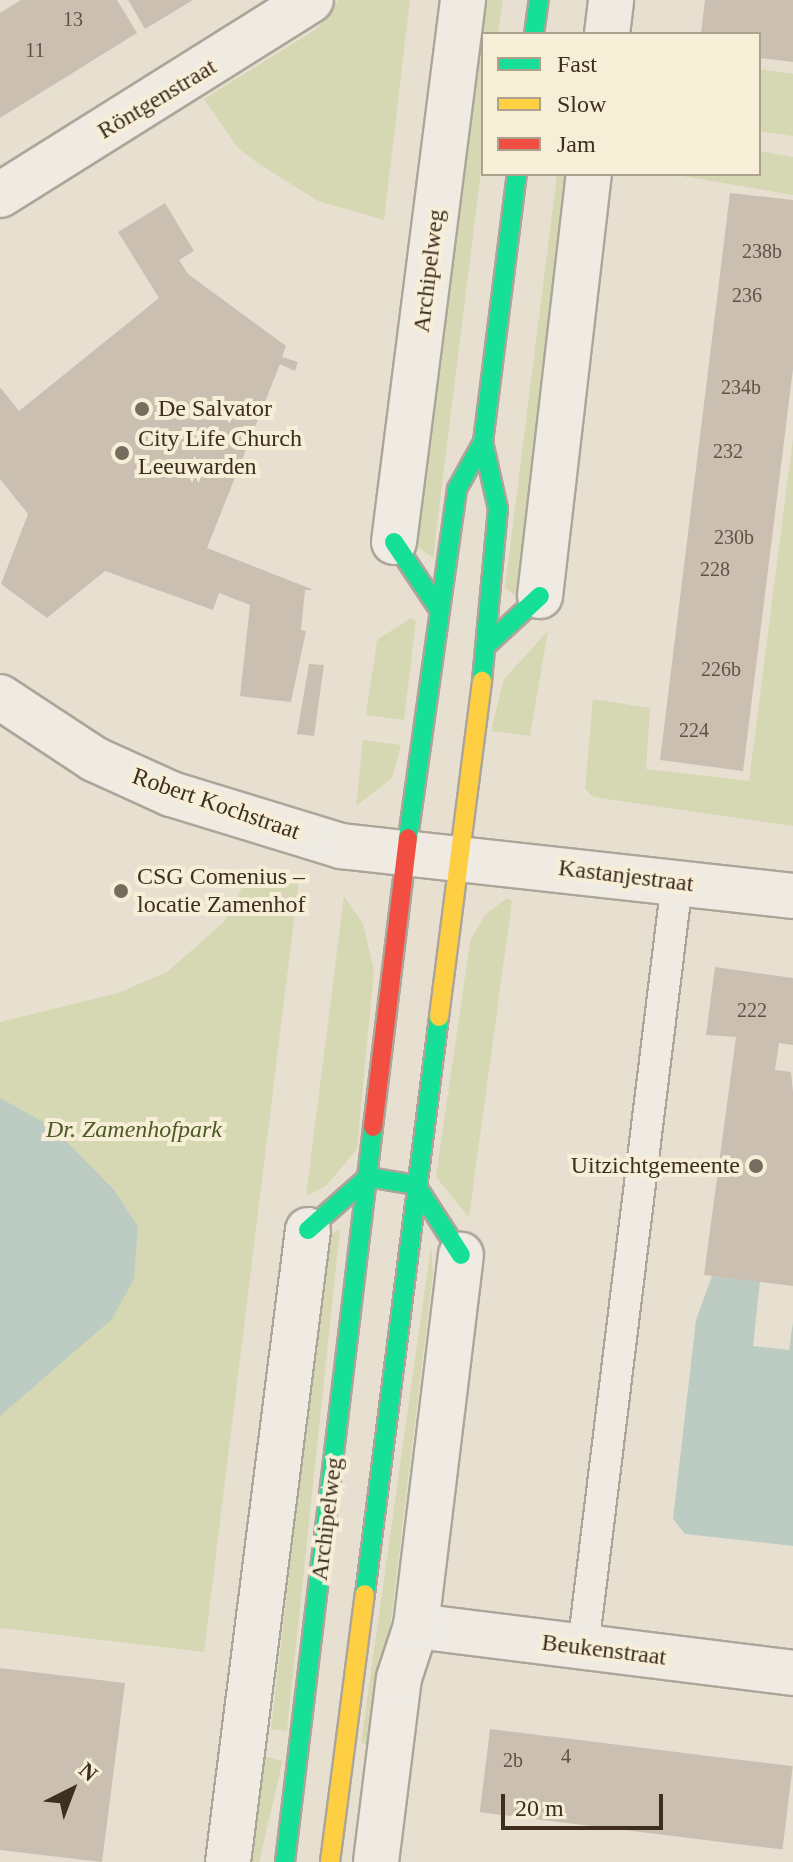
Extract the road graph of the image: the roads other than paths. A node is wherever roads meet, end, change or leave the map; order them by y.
1 (311, 0) edge
2 (463, 0) edge
3 (539, 0) edge
4 (611, 0) edge
5 (534, 32) edge
6 (607, 32) edge
7 (517, 176) edge
8 (589, 176) edge
9 (0, 195) edge
10 (483, 442) junction
11 (394, 542) joint
12 (540, 596) joint
13 (438, 608) junction
14 (487, 645) junction
15 (0, 697) edge
16 (405, 850) junction
17 (459, 855) junction
18 (677, 882) junction
19 (793, 896) edge
20 (368, 1177) junction
21 (416, 1185) junction
22 (308, 1230) joint
23 (461, 1255) joint
24 (416, 1626) junction
25 (583, 1647) junction
26 (793, 1673) edge
27 (228, 1862) edge
28 (285, 1862) edge
29 (330, 1862) edge
30 (376, 1862) edge

1 - 9 street, Röntgenstraat
2 - 11 street, Archipelweg
3 - 5 main road
4 - 6 street
7 - 10 main road, Archipelweg
8 - 12 street
10 - 13 main road, Archipelweg
10 - 14 main road, Archipelweg
11 - 13 main road
12 - 14 main road
13 - 16 main road, Archipelweg
14 - 17 main road, Archipelweg
15 - 16 street, Robert Kochstraat
16 - 17 street
16 - 20 main road, Archipelweg
17 - 18 street, Kastanjestraat
17 - 21 main road, Archipelweg
18 - 19 street, Kastanjestraat
18 - 25 lane
20 - 21 main road
20 - 22 main road
20 - 28 main road, Archipelweg
21 - 23 main road
21 - 29 main road, Archipelweg
22 - 27 street
23 - 24 street
24 - 25 street, Beukenstraat
24 - 30 street
25 - 26 street, Beukenstraat

